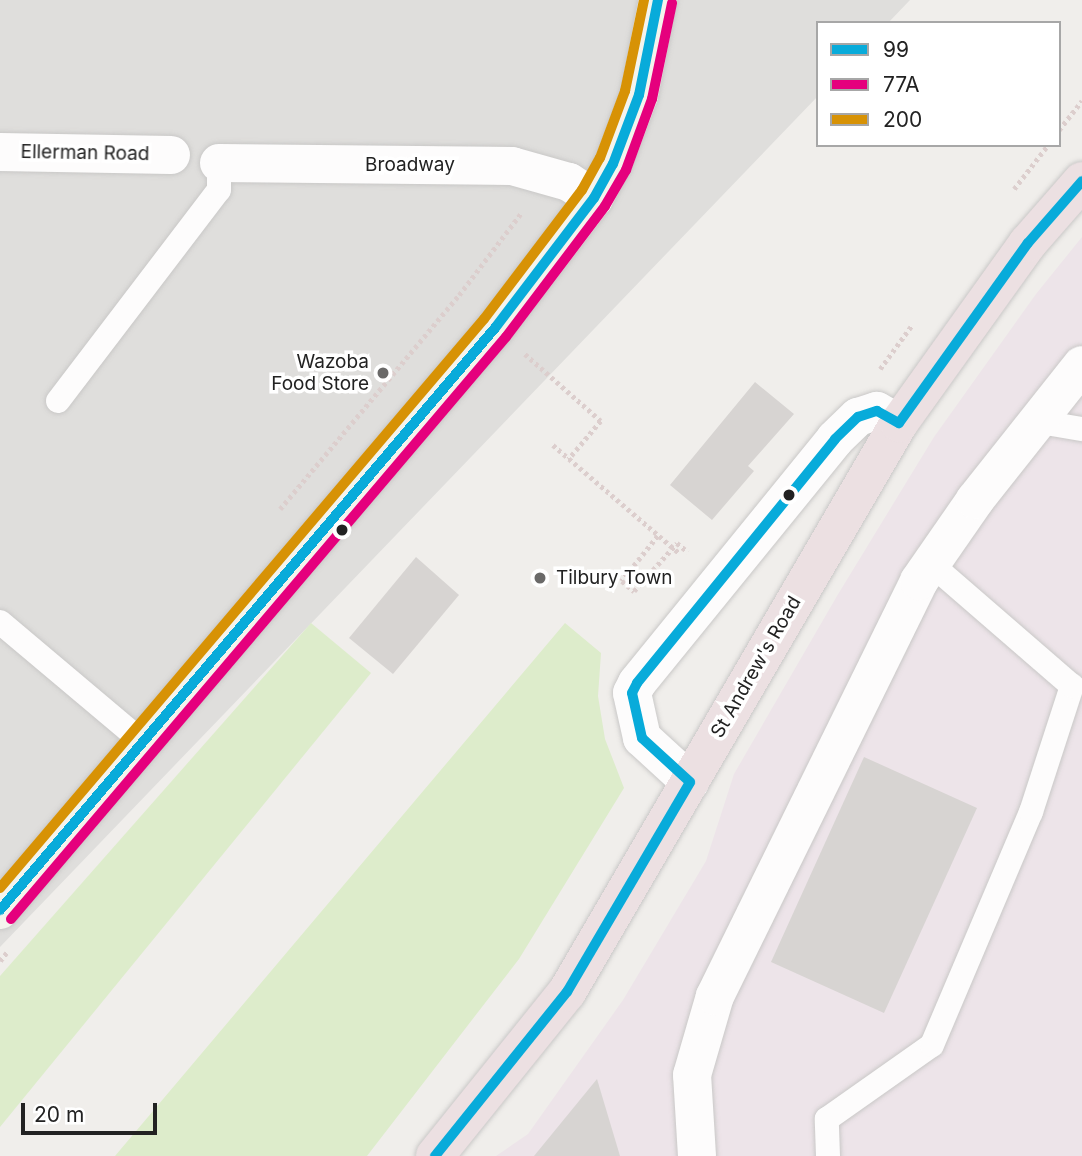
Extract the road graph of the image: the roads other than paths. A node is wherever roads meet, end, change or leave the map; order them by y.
1 (658, 0) edge
2 (0, 152) edge
3 (171, 155) dead end
4 (219, 163) joint
5 (1082, 181) edge
6 (594, 198) junction
7 (1082, 365) edge
8 (58, 401) dead end
9 (1034, 421) junction
10 (899, 423) junction
11 (1082, 429) edge
12 (931, 564) junction
13 (0, 622) edge
14 (141, 740) junction
15 (690, 782) junction
16 (0, 910) edge
17 (435, 1156) edge
18 (697, 1156) edge
19 (828, 1156) edge

1 - 6 street
2 - 3 street, Ellerman Road
4 - 6 street, Broadway
4 - 8 lane
5 - 10 highway, St Andrew's Road
6 - 14 street
7 - 9 street
9 - 11 lane
9 - 12 street
10 - 15 highway, St Andrew's Road
10 - 15 street
12 - 18 street
12 - 19 lane
13 - 14 lane
14 - 16 street
15 - 17 highway, St Andrew's Road

